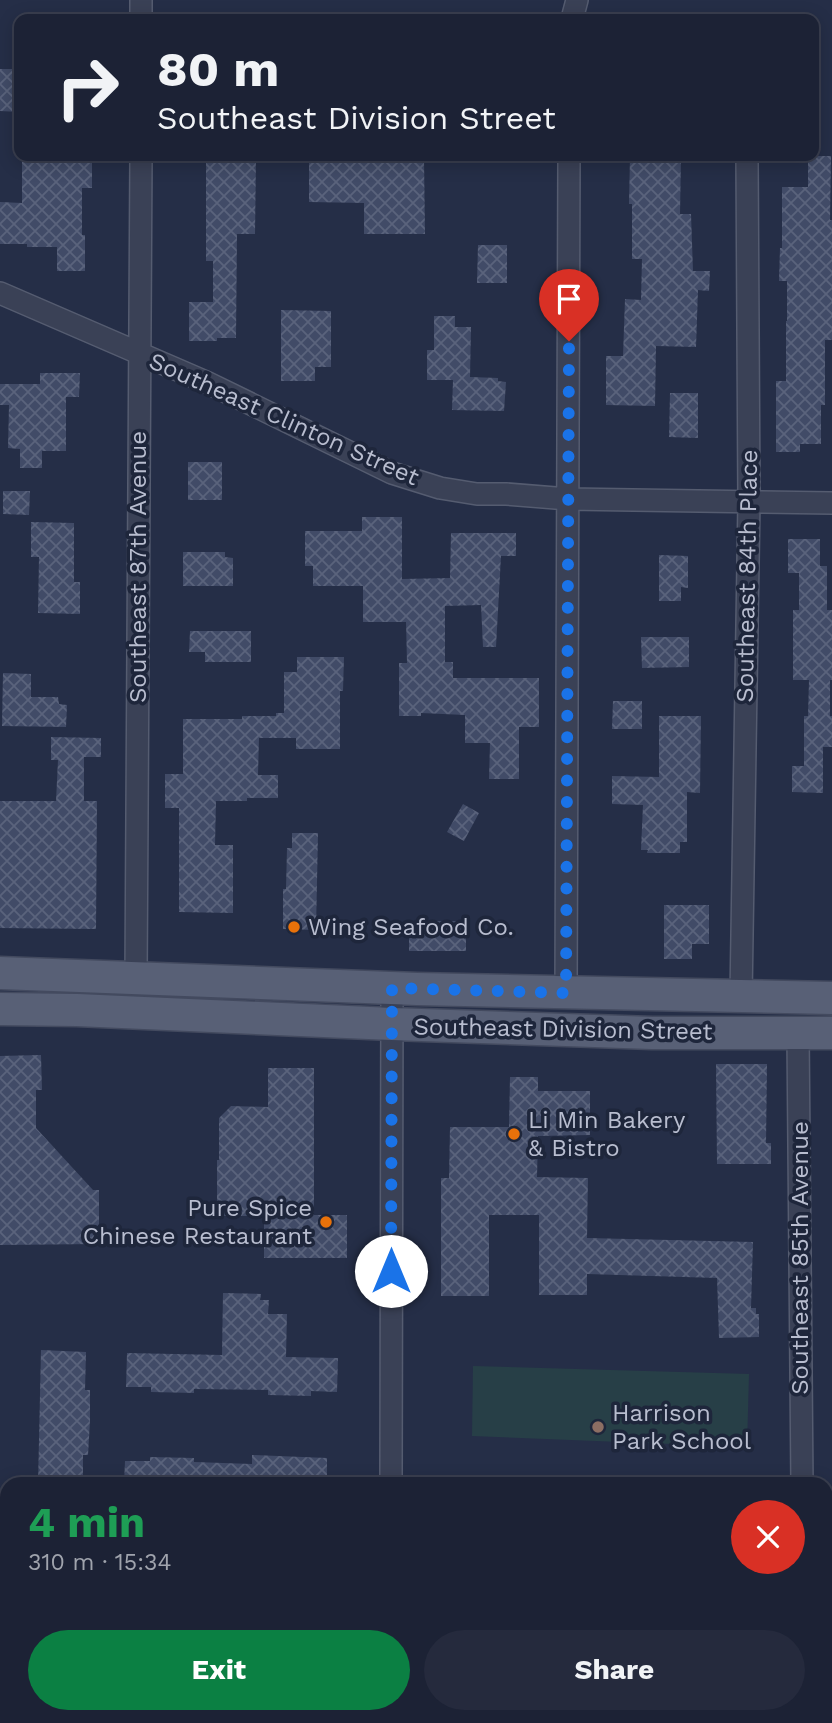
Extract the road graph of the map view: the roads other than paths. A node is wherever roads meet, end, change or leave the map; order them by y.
1 (141, 161) edge
2 (569, 161) edge
3 (747, 161) edge
4 (0, 292) edge
5 (140, 353) junction
6 (568, 499) junction
7 (749, 501) junction
8 (832, 503) edge
9 (1, 974) edge
10 (136, 978) junction
11 (392, 988) junction
12 (566, 993) junction
13 (741, 997) junction
14 (832, 998) edge
15 (0, 1009) edge
16 (392, 1024) junction
17 (652, 1032) junction
18 (799, 1033) junction
19 (832, 1033) edge
20 (391, 1477) edge
21 (802, 1477) edge

1 - 5 street, Southeast 87th Avenue
2 - 6 street
3 - 7 street, Southeast 84th Place
4 - 5 street, Southeast Clinton Street
5 - 6 street, Southeast Clinton Street
5 - 10 street, Southeast 87th Avenue
6 - 7 street, Southeast Clinton Street
6 - 12 street
7 - 8 street, Southeast Clinton Street
7 - 13 street, Southeast 84th Place
9 - 10 main road, Southeast Division Street
10 - 11 main road, Southeast Division Street
11 - 12 main road, Southeast Division Street
11 - 16 street
12 - 13 main road, Southeast Division Street
13 - 14 main road, Southeast Division Street
13 - 17 main road
15 - 16 main road, Southeast Division Street
16 - 17 main road, Southeast Division Street
16 - 20 street
17 - 18 main road, Southeast Division Street
18 - 19 main road, Southeast Division Street
18 - 21 street, Southeast 85th Avenue

